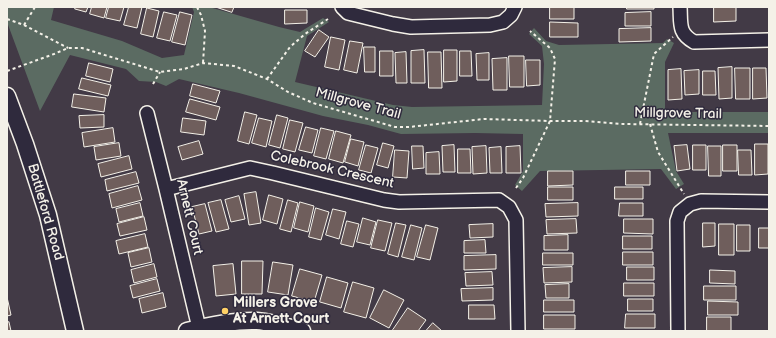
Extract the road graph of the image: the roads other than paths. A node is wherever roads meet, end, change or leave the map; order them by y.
1 (342, 7) edge
2 (515, 7) edge
3 (680, 7) edge
4 (769, 40) edge
5 (7, 96) edge
6 (147, 113) dead end
7 (166, 189) junction
8 (769, 202) edge
9 (193, 329) edge
10 (74, 331) edge
11 (302, 331) edge
12 (518, 331) edge
13 (678, 331) edge

1 - 2 street
3 - 4 street
5 - 10 street, Battleford Road
6 - 7 street, Arnett Court
7 - 9 street, Arnett Court
7 - 12 street, Colebrook Crescent
8 - 13 street
9 - 11 street

